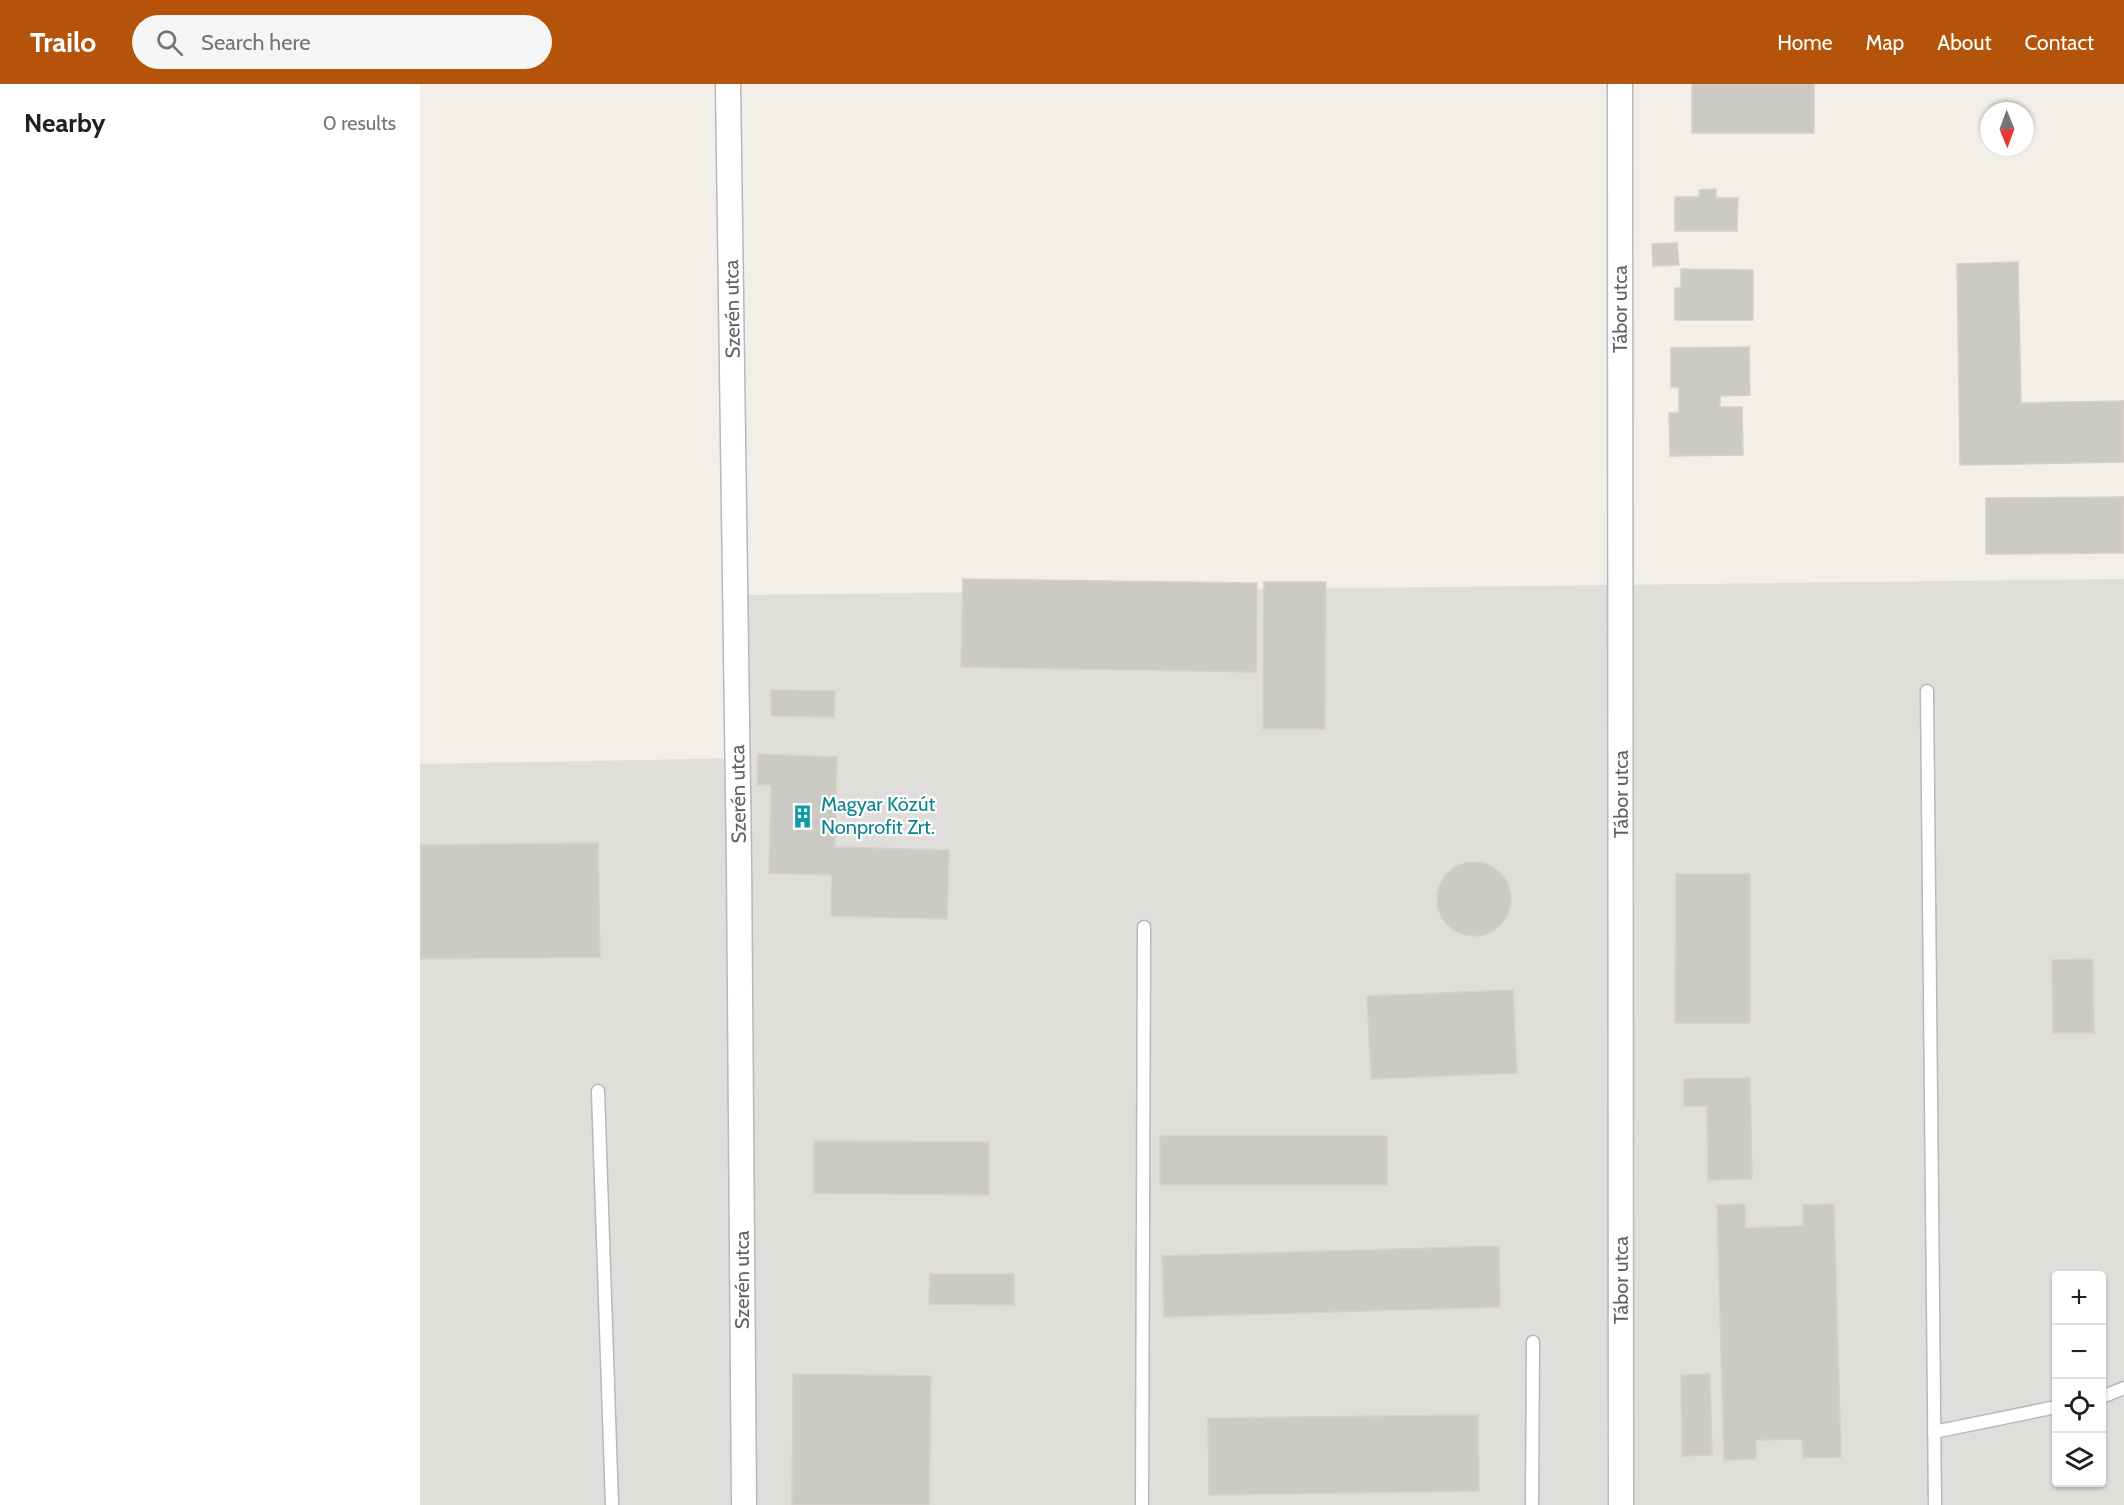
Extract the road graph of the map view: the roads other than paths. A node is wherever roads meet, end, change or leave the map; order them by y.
1 (728, 84) edge
2 (1620, 84) edge
3 (1927, 691) dead end
4 (1144, 927) dead end
5 (598, 1091) dead end
6 (1533, 1342) dead end
7 (2124, 1388) edge
8 (2106, 1395) edge
9 (2052, 1408) edge
10 (1934, 1432) junction
11 (612, 1505) edge
12 (744, 1505) edge
13 (1142, 1505) edge
14 (1532, 1505) edge
15 (1621, 1505) edge
16 (1935, 1505) edge

1 - 12 street, Szerén utca
2 - 15 street, Tábor utca
3 - 10 lane
4 - 13 lane
5 - 11 lane
6 - 14 lane
7 - 8 lane
9 - 10 lane
10 - 16 lane

